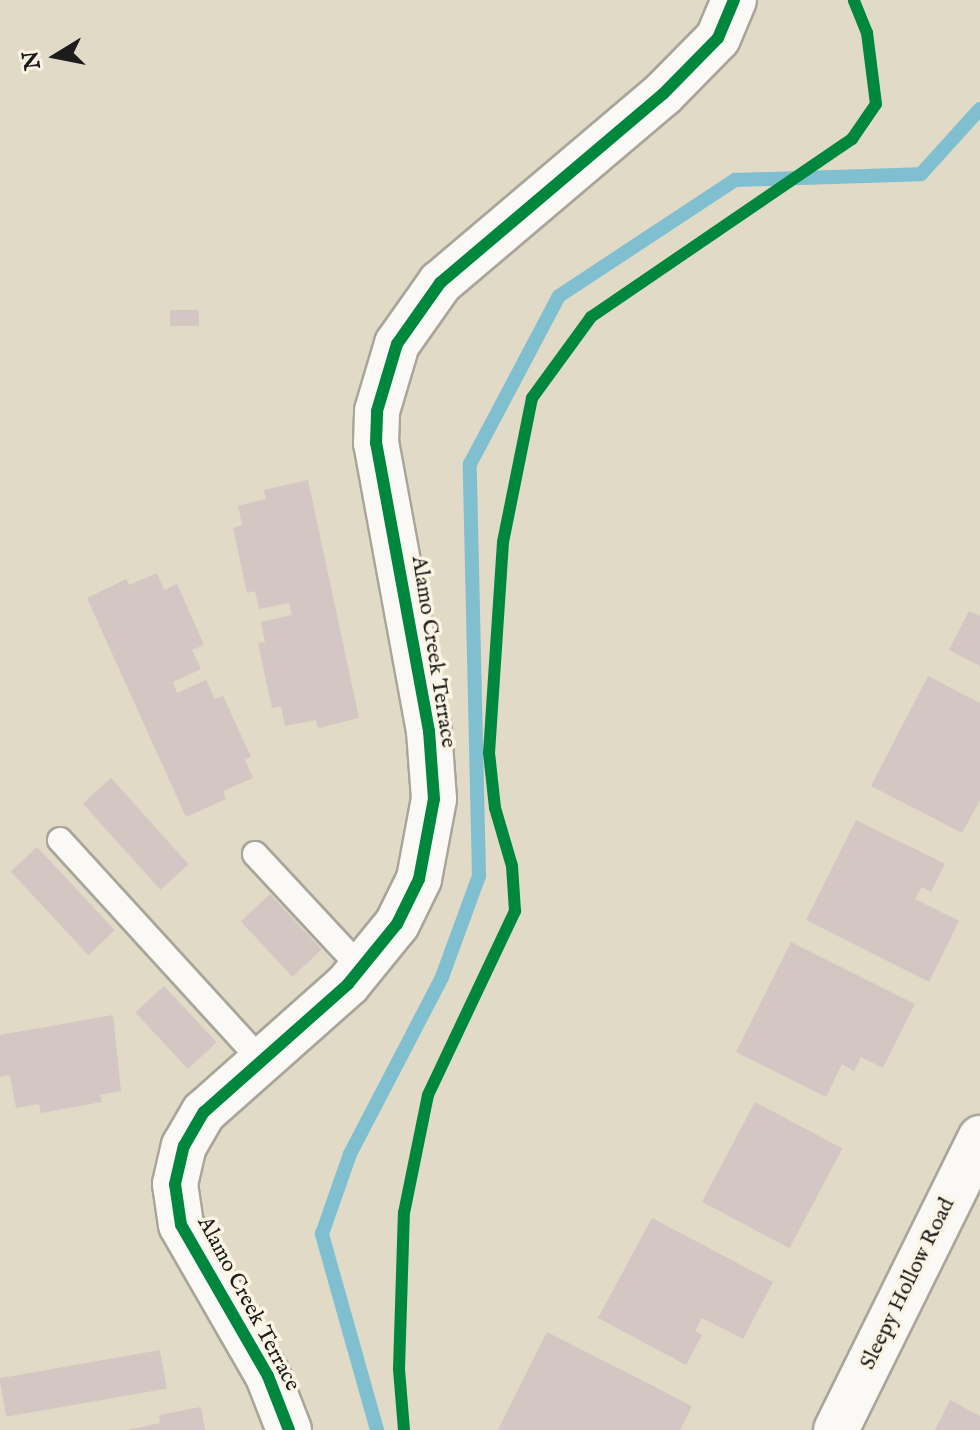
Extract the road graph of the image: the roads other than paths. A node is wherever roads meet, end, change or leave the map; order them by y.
1 (734, 0) edge
2 (60, 840) dead end
3 (255, 854) dead end
4 (361, 968) junction
5 (262, 1061) junction
6 (980, 1138) edge
7 (289, 1430) edge
8 (836, 1430) edge

1 - 4 street, Alamo Creek Terrace
2 - 5 lane
3 - 4 lane
4 - 5 street, Alamo Creek Terrace
5 - 7 street, Alamo Creek Terrace
6 - 8 street, Sleepy Hollow Road

